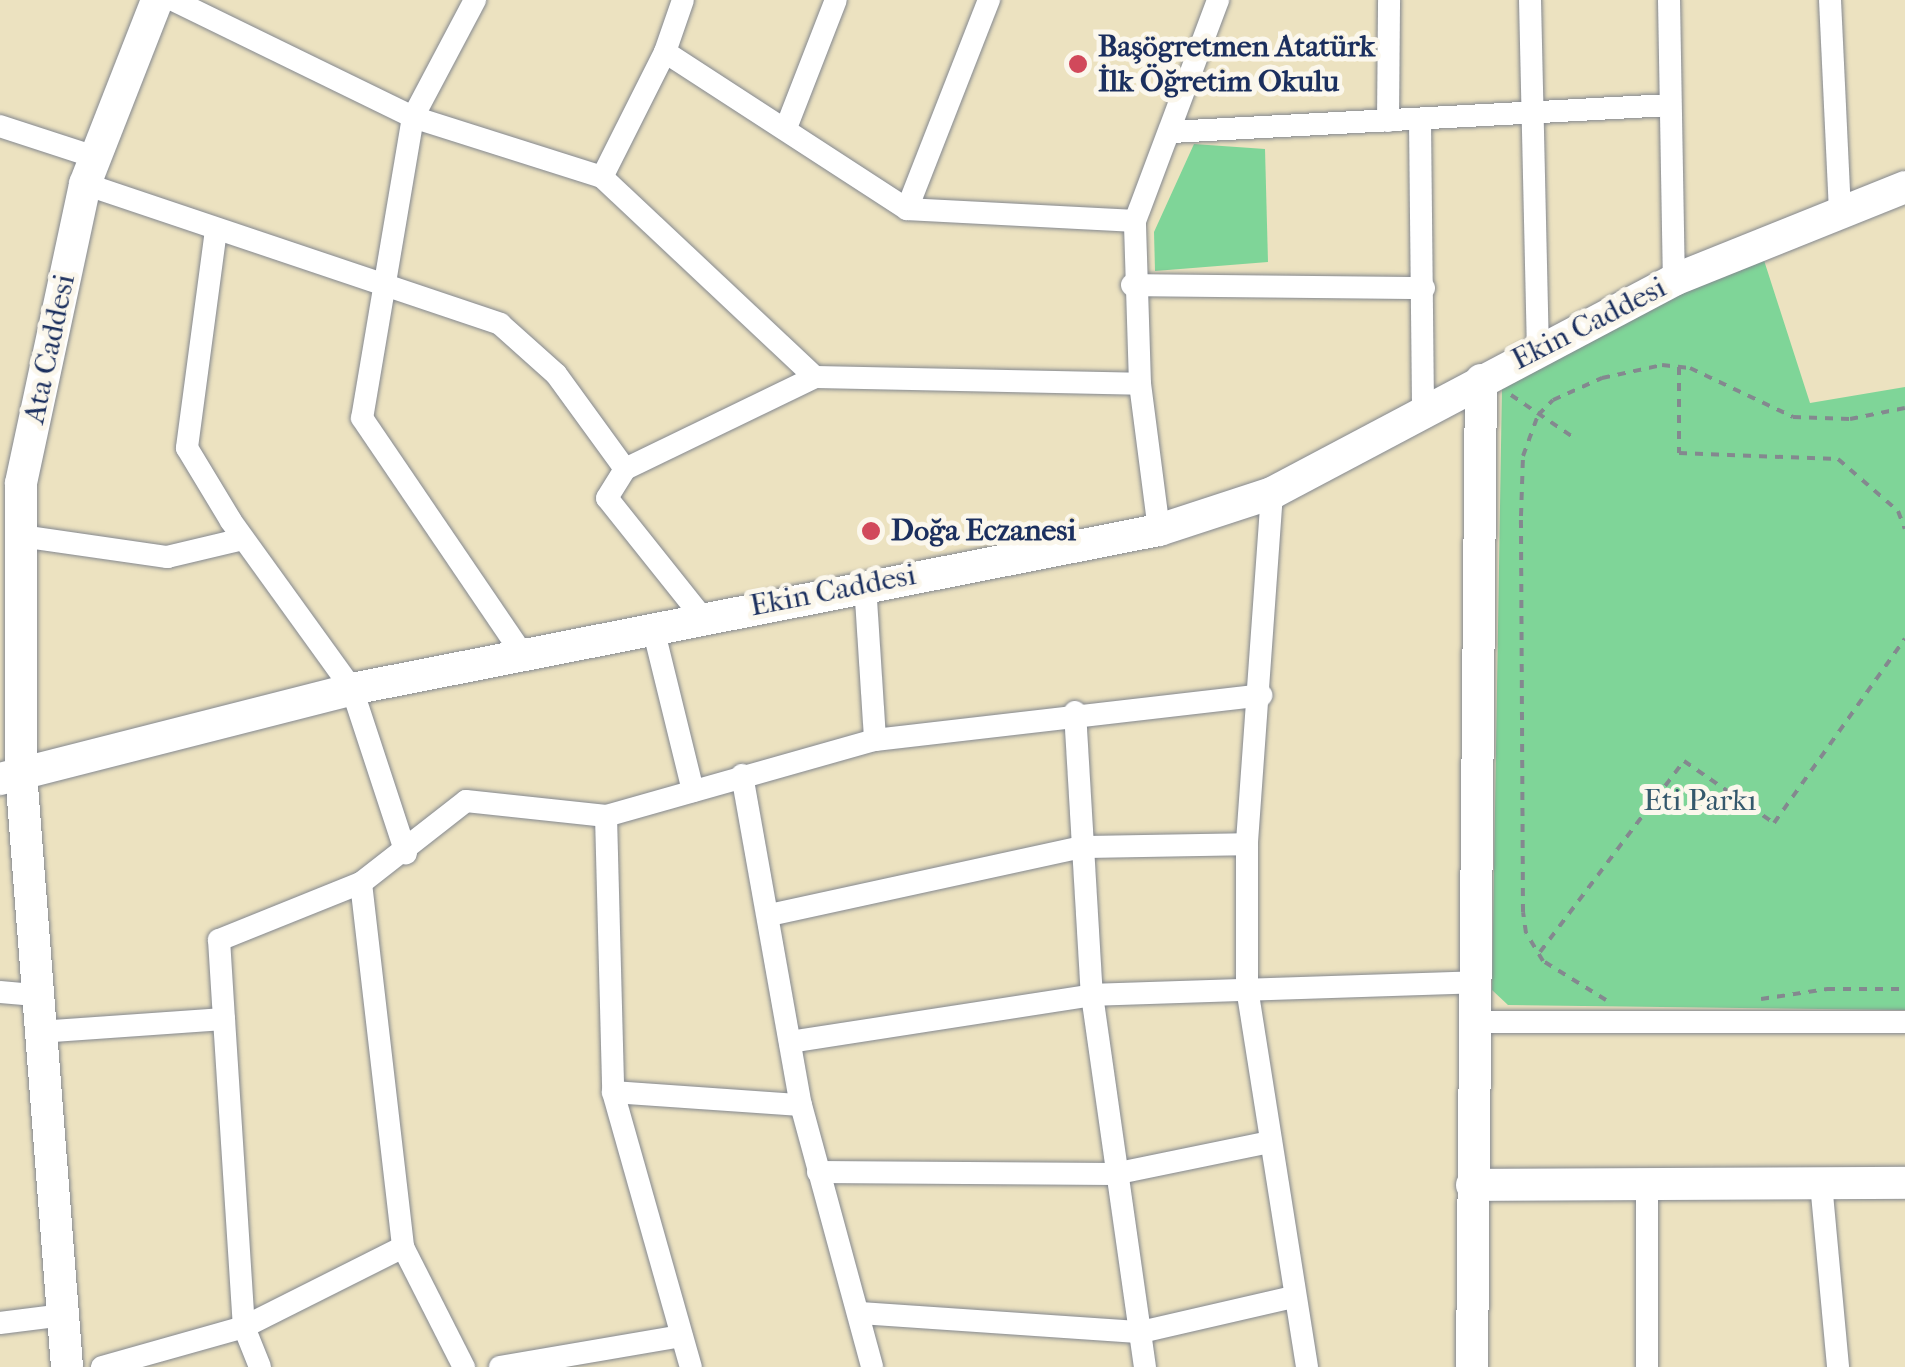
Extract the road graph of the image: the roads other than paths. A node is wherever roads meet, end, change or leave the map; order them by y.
1 (157, 0) edge
2 (173, 0) edge
3 (475, 0) edge
4 (683, 0) edge
5 (836, 0) edge
6 (990, 0) edge
7 (1218, 0) edge
8 (1389, 0) edge
9 (1530, 0) edge
10 (1669, 0) edge
11 (1830, 0) edge
12 (666, 52) junction
13 (1667, 105) junction
14 (1528, 115) junction
15 (413, 117) junction
16 (1420, 120) junction
17 (1388, 121) junction
18 (0, 126) edge
19 (786, 128) junction
20 (1171, 132) junction
21 (90, 171) junction
22 (602, 177) junction
23 (1905, 187) edge
24 (907, 209) junction
25 (1840, 210) junction
26 (1135, 221) junction
27 (216, 230) junction
28 (1674, 280) junction
29 (1132, 286) junction
30 (384, 287) junction
31 (1424, 288) junction
32 (1538, 350) junction
33 (815, 377) junction
34 (1484, 378) junction
35 (1140, 384) junction
36 (1423, 409) junction
37 (625, 469) junction
38 (1272, 494) junction
39 (1159, 530) junction
40 (21, 536) junction
41 (244, 539) junction
42 (864, 584) junction
43 (702, 617) junction
44 (654, 628) junction
45 (522, 653) junction
46 (352, 689) junction
47 (1261, 695) junction
48 (1076, 712) junction
49 (875, 740) junction
50 (742, 775) junction
51 (10, 776) edge
52 (693, 791) junction
53 (606, 816) junction
54 (1247, 844) junction
55 (1083, 846) junction
56 (406, 852) junction
57 (361, 883) junction
58 (770, 915) junction
59 (1480, 982) junction
60 (1247, 988) junction
61 (0, 992) edge
62 (36, 995) junction
63 (1092, 995) junction
64 (224, 1019) junction
65 (1478, 1022) junction
66 (1905, 1022) edge
67 (39, 1032) junction
68 (790, 1042) junction
69 (613, 1092) junction
70 (800, 1106) junction
71 (1270, 1142) junction
72 (818, 1172) junction
73 (1114, 1174) junction
74 (1905, 1183) edge
75 (1647, 1184) junction
76 (1821, 1184) junction
77 (1472, 1185) junction
78 (403, 1247) junction
79 (1293, 1298) junction
80 (860, 1313) junction
81 (63, 1315) junction
82 (0, 1323) edge
83 (244, 1327) junction
84 (1141, 1332) junction
85 (681, 1336) junction
86 (67, 1367) edge
87 (102, 1367) edge
88 (260, 1367) edge
89 (464, 1367) edge
90 (500, 1367) edge
91 (691, 1367) edge
92 (872, 1367) edge
93 (1145, 1367) edge
94 (1307, 1367) edge
95 (1472, 1367) edge
96 (1647, 1367) edge
97 (1838, 1367) edge

1 - 21 street, Ata Caddesi
2 - 15 street
3 - 15 street
4 - 12 street
5 - 19 street
6 - 24 street
7 - 20 street
8 - 17 street
9 - 14 street
10 - 13 street
11 - 25 street
12 - 19 street
12 - 22 street
13 - 14 street
13 - 28 street
14 - 16 street
14 - 32 street
15 - 22 street
15 - 30 street
16 - 17 street
16 - 31 street
17 - 20 street
18 - 21 street
19 - 24 street
20 - 26 street
21 - 27 street
21 - 40 street, Ata Caddesi
22 - 33 street
23 - 25 street, Ekin Caddesi
24 - 26 street
25 - 28 street, Ekin Caddesi
26 - 29 street
27 - 30 street
27 - 41 street
28 - 32 street, Ekin Caddesi
29 - 31 street
29 - 35 street
30 - 37 street
30 - 45 street
31 - 36 street
32 - 34 street, Ekin Caddesi
33 - 35 street
33 - 37 street
34 - 36 street, Ekin Caddesi
34 - 59 street
35 - 39 street
36 - 38 street, Ekin Caddesi
37 - 43 street
38 - 39 street, Ekin Caddesi
38 - 47 street
39 - 42 street, Ekin Caddesi
40 - 41 street
40 - 51 street, Ata Caddesi
41 - 46 street
42 - 43 street, Ekin Caddesi
42 - 49 street
43 - 44 street, Ekin Caddesi
44 - 45 street, Ekin Caddesi
44 - 52 street
45 - 46 street, Ekin Caddesi
46 - 51 street, Ekin Caddesi
46 - 56 street
47 - 48 street
47 - 54 street
48 - 49 street
48 - 55 street
49 - 50 street
50 - 52 street
50 - 58 street
51 - 62 street, Ata Caddesi
52 - 53 street
53 - 56 street
53 - 69 street
54 - 55 street
54 - 60 street
55 - 58 street
55 - 63 street
56 - 57 street
57 - 64 street
57 - 78 street
58 - 68 street
59 - 60 street
59 - 65 street
60 - 63 street
60 - 71 street
61 - 62 street
62 - 67 street, Ata Caddesi
63 - 68 street
63 - 73 street
64 - 67 street
64 - 83 street
65 - 66 street
65 - 77 street
67 - 81 street, Ata Caddesi
68 - 70 street
69 - 70 street
69 - 85 street
70 - 72 street
71 - 73 street
71 - 79 street
72 - 73 street
72 - 80 street
73 - 84 street
74 - 76 street
75 - 76 street
75 - 77 street
75 - 96 street
76 - 97 street
77 - 95 street
78 - 83 street
78 - 89 street
79 - 84 street
79 - 94 street
80 - 84 street
80 - 92 street
81 - 82 street
81 - 86 street, Ata Caddesi
83 - 87 street
83 - 88 street
84 - 93 street
85 - 90 street
85 - 91 street

